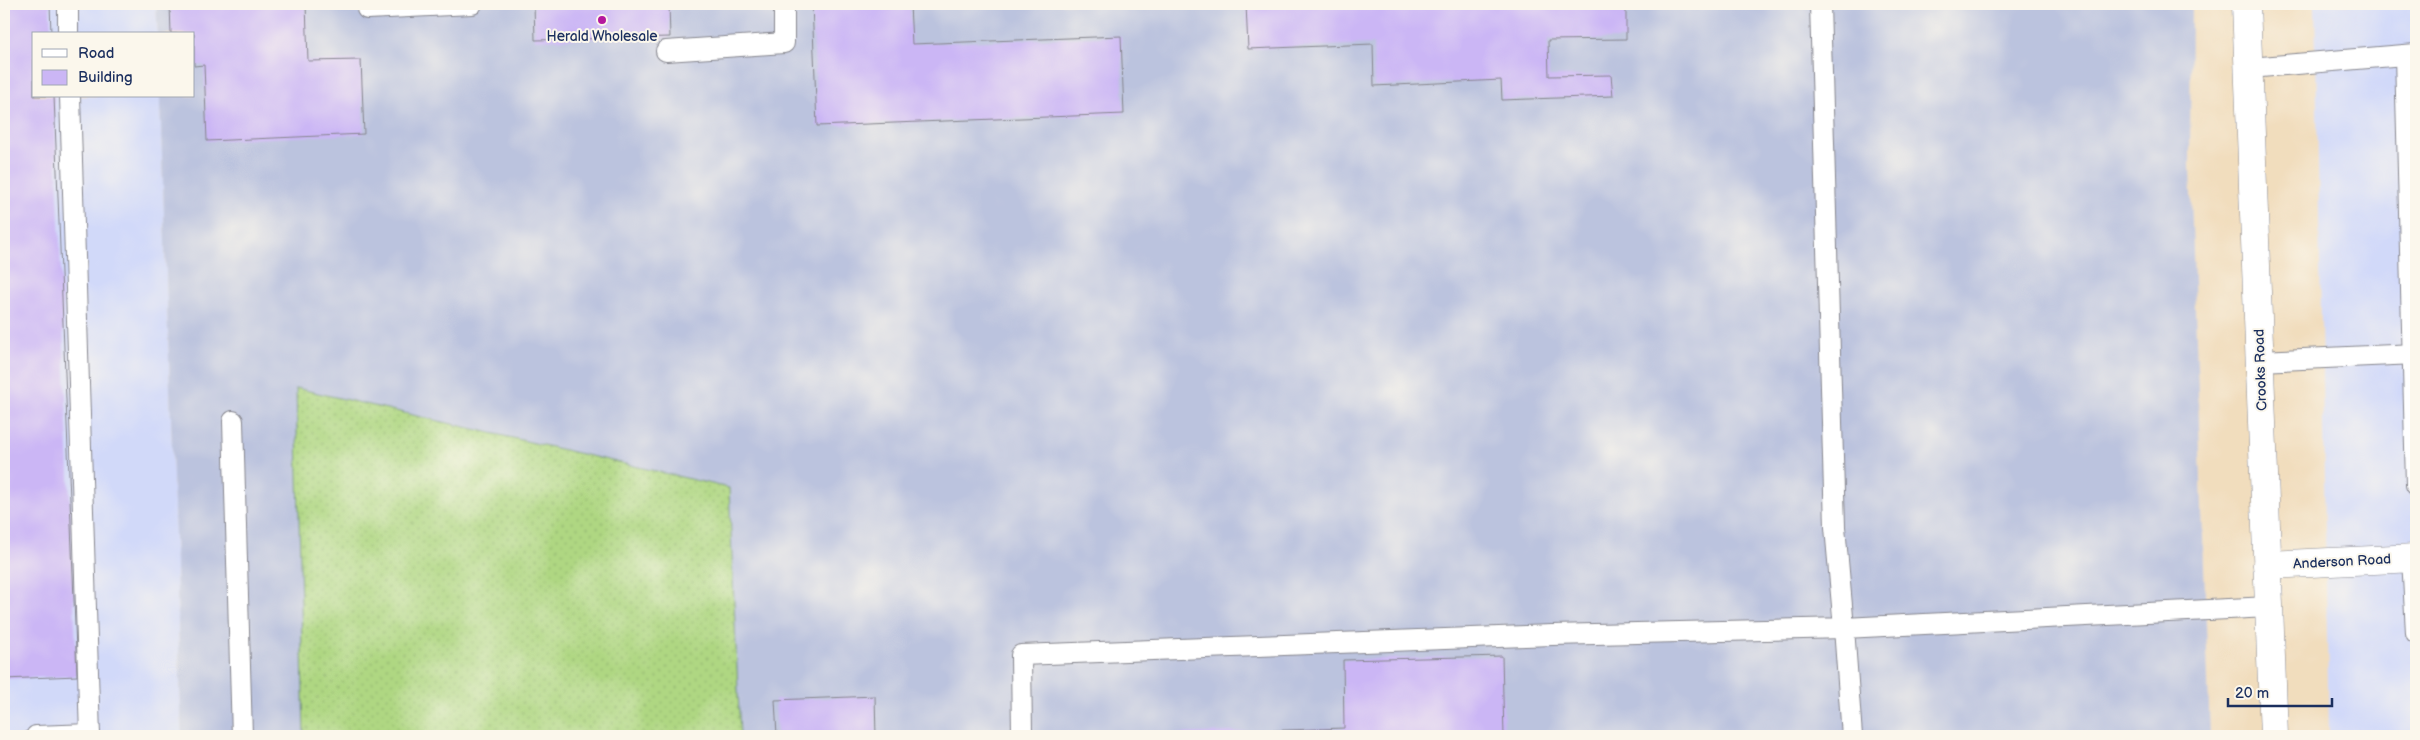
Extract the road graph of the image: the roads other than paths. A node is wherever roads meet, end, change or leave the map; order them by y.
1 (68, 4) edge
2 (367, 4) edge
3 (472, 4) edge
4 (784, 4) edge
5 (1820, 4) edge
6 (2246, 4) edge
7 (68, 32) edge
8 (666, 51) dead end
9 (2410, 55) edge
10 (2249, 68) junction
11 (70, 98) edge
12 (2415, 354) edge
13 (2260, 361) junction
14 (233, 421) dead end
15 (2416, 485) edge
16 (2414, 558) edge
17 (2267, 565) junction
18 (2269, 607) junction
19 (2416, 623) edge
20 (1844, 628) junction
21 (2416, 632) edge
22 (90, 735) edge
23 (36, 736) edge
24 (242, 736) edge
25 (1022, 736) edge
26 (1852, 736) edge
27 (2274, 736) edge

1 - 7 lane
2 - 3 lane
4 - 8 lane
5 - 20 lane
6 - 10 main road, Crooks Road
9 - 10 lane
9 - 12 lane
10 - 13 main road, Crooks Road
11 - 22 lane
12 - 13 lane
12 - 15 lane
13 - 17 main road, Crooks Road
14 - 24 lane
16 - 17 main road, Anderson Road
16 - 19 lane
17 - 18 main road, Crooks Road
18 - 20 lane
18 - 27 main road, Crooks Road
19 - 21 lane
20 - 25 lane
20 - 26 lane
22 - 23 lane

